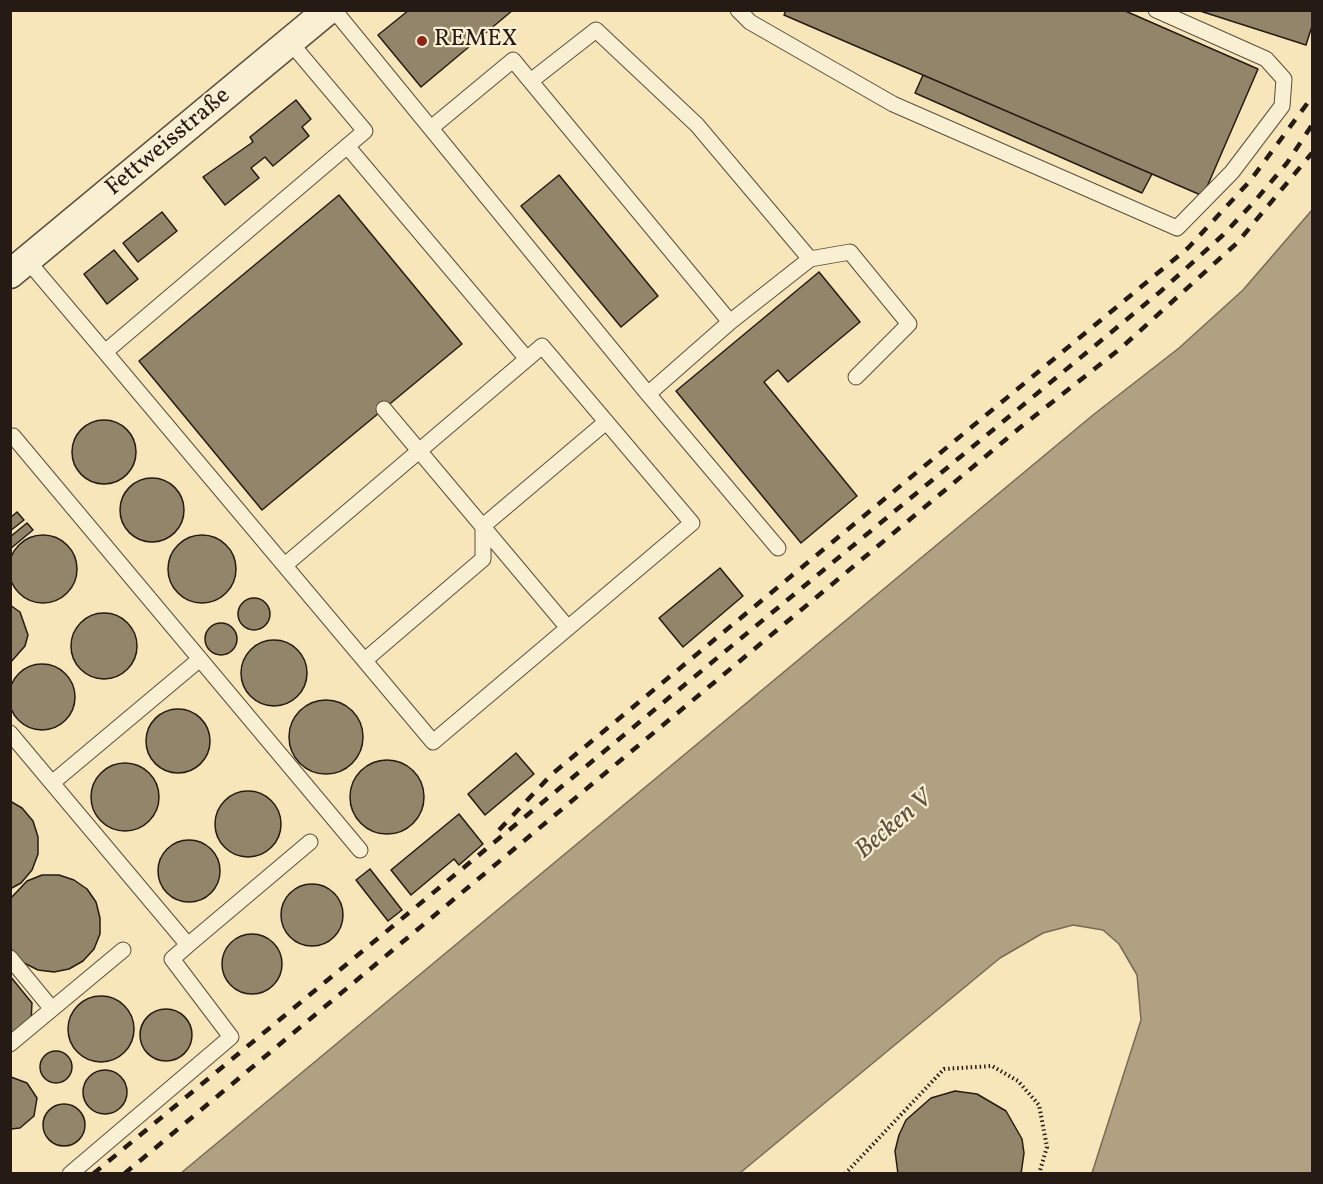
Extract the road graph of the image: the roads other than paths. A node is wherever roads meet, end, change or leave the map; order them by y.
1 (328, 10) edge
2 (334, 10) edge
3 (738, 10) edge
4 (1156, 10) edge
5 (290, 42) junction
6 (532, 80) junction
7 (431, 128) junction
8 (347, 146) junction
9 (810, 259) junction
10 (19, 267) edge
11 (730, 322) junction
12 (105, 352) junction
13 (527, 359) junction
14 (856, 377) dead end
15 (648, 394) junction
16 (384, 409) dead end
17 (606, 422) junction
18 (11, 436) edge
19 (419, 451) junction
20 (483, 526) junction
21 (778, 548) dead end
22 (285, 565) junction
23 (568, 628) junction
24 (200, 658) junction
25 (365, 660) junction
26 (10, 734) edge
27 (52, 783) junction
28 (310, 842) dead end
29 (360, 850) dead end
30 (188, 945) junction
31 (123, 950) dead end
32 (10, 958) edge
33 (52, 1009) junction
34 (10, 1044) edge
35 (70, 1173) edge

1 - 5 street, Fettweisstraße
2 - 7 lane
3 - 4 lane
5 - 8 lane
5 - 10 street, Fettweisstraße
6 - 7 lane
6 - 9 lane
6 - 11 lane
7 - 15 lane
8 - 12 lane
8 - 13 lane
9 - 11 lane
9 - 14 lane
10 - 12 lane
11 - 15 lane
12 - 22 lane
13 - 17 lane
13 - 19 lane
15 - 21 lane
16 - 19 lane
17 - 20 lane
17 - 23 lane
18 - 24 lane
19 - 20 lane
19 - 22 lane
20 - 23 lane
20 - 25 lane
22 - 25 lane
23 - 25 lane
24 - 27 lane
24 - 29 lane
26 - 27 lane
27 - 30 lane
28 - 30 lane
30 - 35 lane
31 - 33 lane
32 - 33 lane
33 - 34 lane

